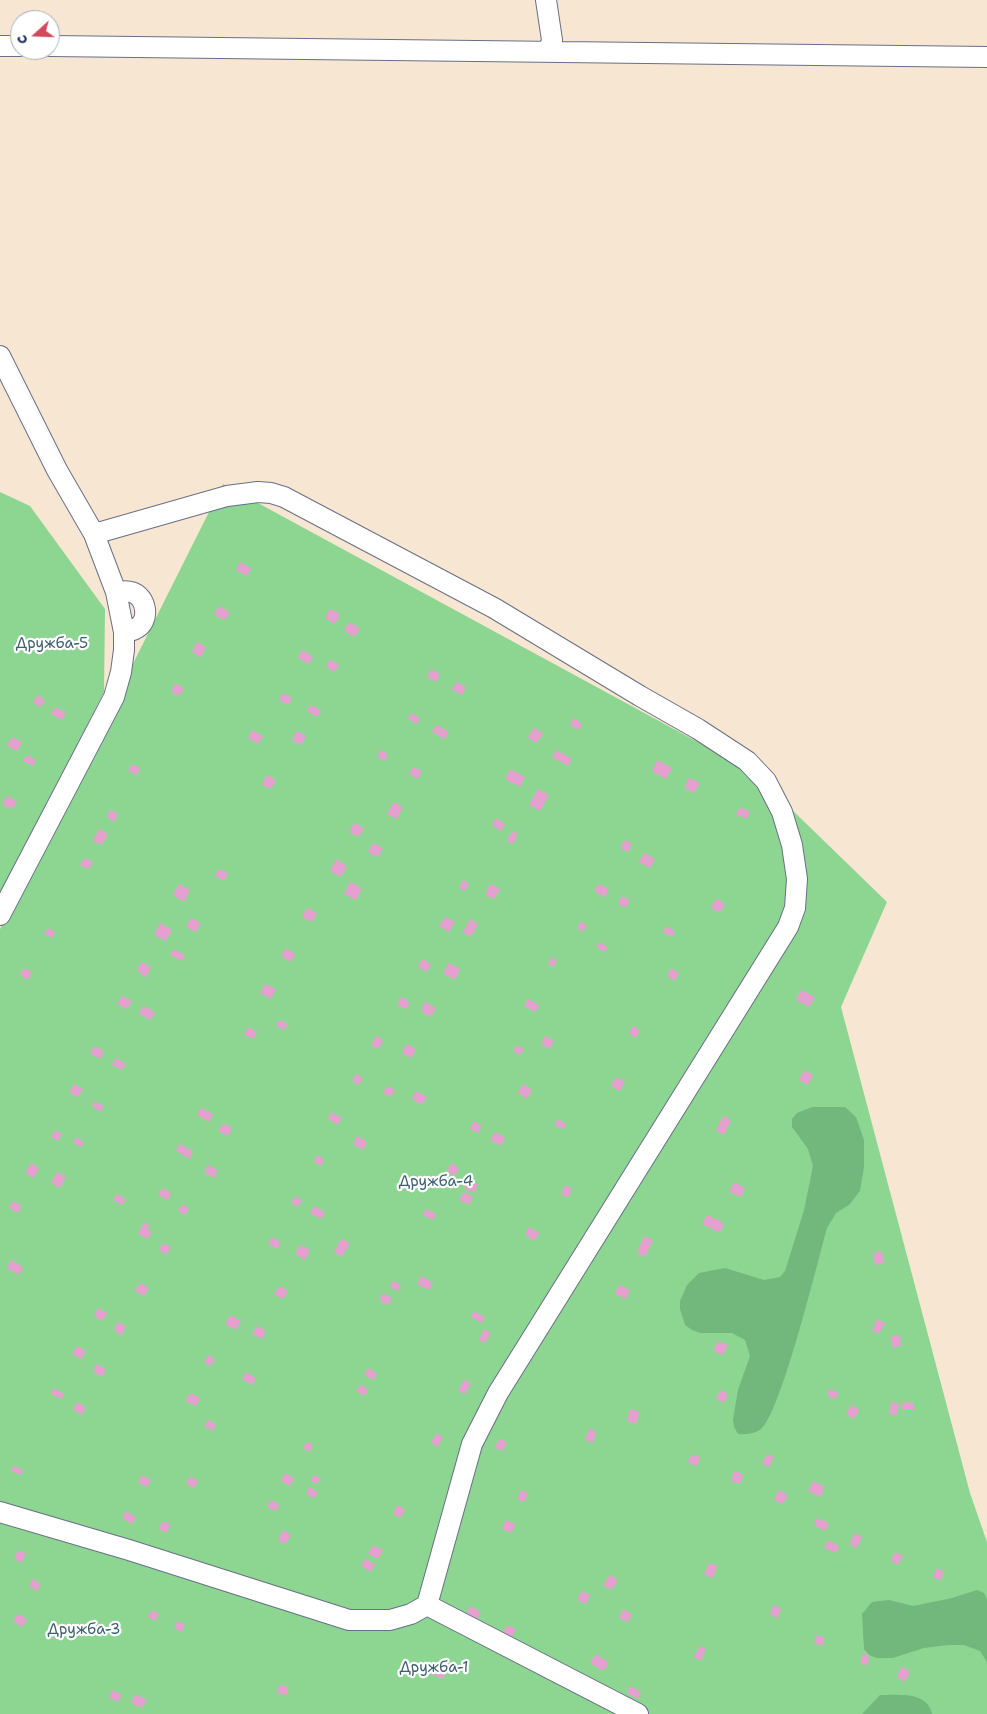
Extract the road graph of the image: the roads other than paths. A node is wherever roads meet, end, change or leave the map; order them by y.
1 (546, 0) edge
2 (60, 46) edge
3 (549, 52) junction
4 (987, 57) edge
5 (0, 356) edge
6 (94, 534) junction
7 (0, 915) edge
8 (0, 1512) edge
9 (427, 1606) junction
10 (638, 1714) edge

1 - 3 street
2 - 3 street
3 - 4 street
5 - 6 street
6 - 7 street
6 - 9 street
8 - 9 street
9 - 10 street

